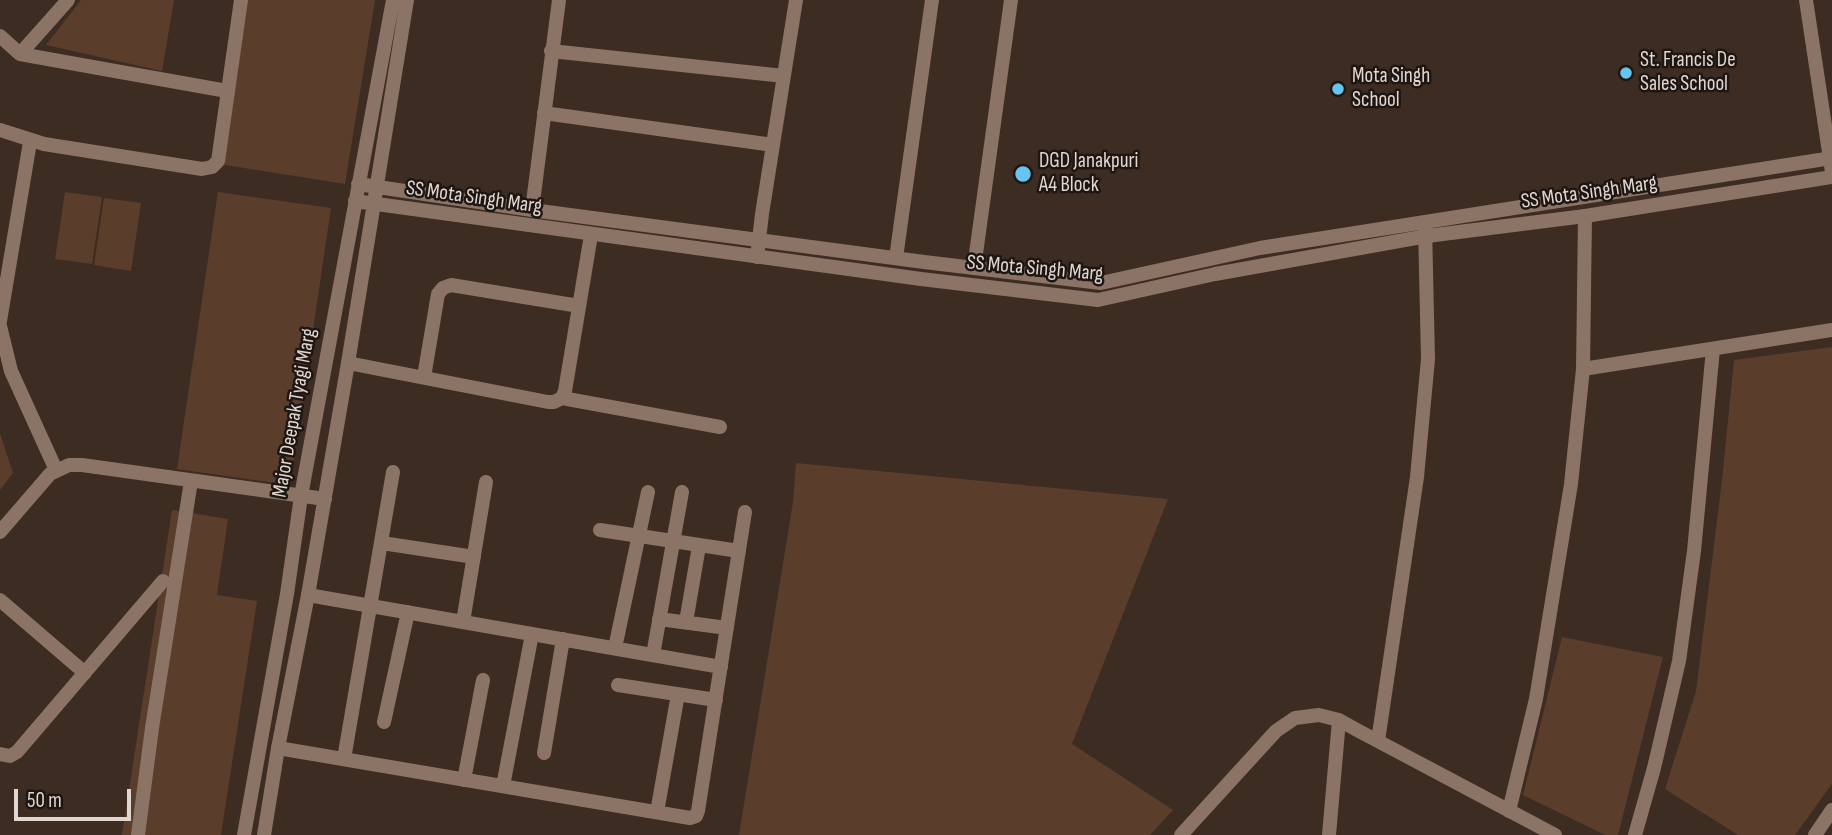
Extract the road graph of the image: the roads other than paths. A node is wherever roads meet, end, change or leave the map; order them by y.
1 (68, 0) edge
2 (241, 0) edge
3 (393, 0) edge
4 (407, 0) edge
5 (559, 0) edge
6 (796, 0) edge
7 (932, 0) edge
8 (1011, 0) edge
9 (1806, 0) edge
10 (0, 36) edge
11 (551, 51) junction
12 (20, 54) junction
13 (784, 76) junction
14 (227, 91) junction
15 (1826, 94) edge
16 (544, 113) junction
17 (0, 130) edge
18 (30, 142) junction
19 (773, 145) junction
20 (1832, 166) edge
21 (1760, 169) junction
22 (358, 184) junction
23 (376, 187) junction
24 (1636, 188) junction
25 (1762, 188) junction
26 (355, 201) junction
27 (373, 205) junction
28 (1636, 208) junction
29 (532, 211) junction
30 (1584, 216) junction
31 (1425, 229) junction
32 (591, 235) junction
33 (758, 240) junction
34 (757, 257) junction
35 (896, 258) junction
36 (974, 268) junction
37 (579, 306) junction
38 (0, 323) edge
39 (1832, 330) edge
40 (1713, 349) junction
41 (348, 363) junction
42 (1584, 369) junction
43 (424, 377) junction
44 (562, 398) junction
45 (720, 427) dead end
46 (57, 470) junction
47 (393, 472) dead end
48 (191, 481) junction
49 (486, 482) dead end
50 (648, 492) dead end
51 (682, 492) dead end
52 (301, 496) junction
53 (325, 499) junction
54 (745, 512) dead end
55 (600, 530) dead end
56 (0, 532) edge
57 (639, 536) junction
58 (674, 541) junction
59 (382, 543) junction
60 (699, 545) junction
61 (739, 551) junction
62 (474, 557) junction
63 (163, 581) dead end
64 (308, 595) junction
65 (0, 600) edge
66 (372, 606) junction
67 (408, 612) junction
68 (659, 619) junction
69 (463, 622) junction
70 (687, 622) junction
71 (727, 628) junction
72 (532, 634) junction
73 (563, 639) junction
74 (615, 648) junction
75 (653, 655) junction
76 (721, 667) junction
77 (85, 673) junction
78 (483, 680) dead end
79 (618, 685) dead end
80 (678, 694) junction
81 (716, 700) junction
82 (1339, 720) junction
83 (384, 722) dead end
84 (1378, 741) junction
85 (278, 748) junction
86 (544, 753) dead end
87 (0, 754) edge
88 (344, 759) junction
89 (464, 780) junction
90 (502, 786) junction
91 (1832, 810) edge
92 (1509, 811) junction
93 (657, 812) junction
94 (1537, 830) edge
95 (138, 835) edge
96 (244, 835) edge
97 (264, 835) edge
98 (1181, 835) edge
99 (1329, 835) edge
100 (1555, 835) edge
101 (1634, 835) edge
102 (1815, 835) edge

1 - 12 street
2 - 14 street
3 - 22 street, Major Deepak Tyagi Marg
4 - 23 street, Major Deepak Tyagi Marg
5 - 11 street
6 - 13 street
7 - 35 street
8 - 36 street
9 - 15 street
10 - 12 street
11 - 13 street
11 - 16 street
12 - 14 street
13 - 19 street
14 - 18 street
15 - 20 street
16 - 19 street
16 - 29 street
17 - 18 street
18 - 38 street
19 - 33 street
20 - 21 street, SS Mota Singh Marg
20 - 25 street, SS Mota Singh Marg
21 - 24 street, SS Mota Singh Marg
21 - 25 street
22 - 23 street, SS Mota Singh Marg
22 - 26 street, Major Deepak Tyagi Marg
23 - 27 street, Major Deepak Tyagi Marg
23 - 29 street, SS Mota Singh Marg
24 - 28 street
24 - 31 street, SS Mota Singh Marg
25 - 28 street, SS Mota Singh Marg
26 - 27 street, SS Mota Singh Marg
26 - 52 street, Major Deepak Tyagi Marg
27 - 32 street, SS Mota Singh Marg
27 - 41 street, Major Deepak Tyagi Marg
28 - 30 street, SS Mota Singh Marg
29 - 33 street, SS Mota Singh Marg
30 - 31 street, SS Mota Singh Marg
30 - 42 street
31 - 34 street, SS Mota Singh Marg
31 - 36 street, SS Mota Singh Marg
31 - 84 street
32 - 34 street, SS Mota Singh Marg
32 - 37 street
33 - 34 street
33 - 35 street, SS Mota Singh Marg
35 - 36 street, SS Mota Singh Marg
37 - 43 street
37 - 44 street
38 - 46 street
39 - 40 street
40 - 42 street
40 - 101 street
41 - 43 street
41 - 53 street, Major Deepak Tyagi Marg
42 - 92 street
43 - 44 street
44 - 45 street
46 - 48 street
46 - 56 street
47 - 59 street
48 - 52 street
48 - 95 street
49 - 62 street
50 - 57 street
51 - 58 street
52 - 53 street
52 - 96 street, Major Deepak Tyagi Marg
53 - 64 street, Major Deepak Tyagi Marg
54 - 61 street
55 - 57 street
57 - 58 street
57 - 74 street
58 - 60 street
58 - 68 street
59 - 62 street
59 - 66 street
60 - 61 street
60 - 70 street
61 - 71 street
62 - 69 street
63 - 77 street
64 - 66 street
64 - 85 street, Major Deepak Tyagi Marg
65 - 77 street
66 - 67 street
66 - 88 street
67 - 69 street
67 - 83 street
68 - 70 street
68 - 75 street
69 - 72 street
70 - 71 street
71 - 76 street
72 - 73 street
72 - 90 street
73 - 74 street
73 - 86 street
74 - 75 street
75 - 76 street
76 - 81 street
77 - 87 street
78 - 89 street
79 - 80 street
80 - 81 street
80 - 93 street
81 - 93 street
82 - 84 street
82 - 98 street
82 - 99 street
84 - 92 street
85 - 88 street
85 - 97 street, Major Deepak Tyagi Marg
88 - 89 street
89 - 90 street
90 - 93 street
91 - 102 street
92 - 94 street
94 - 100 street

